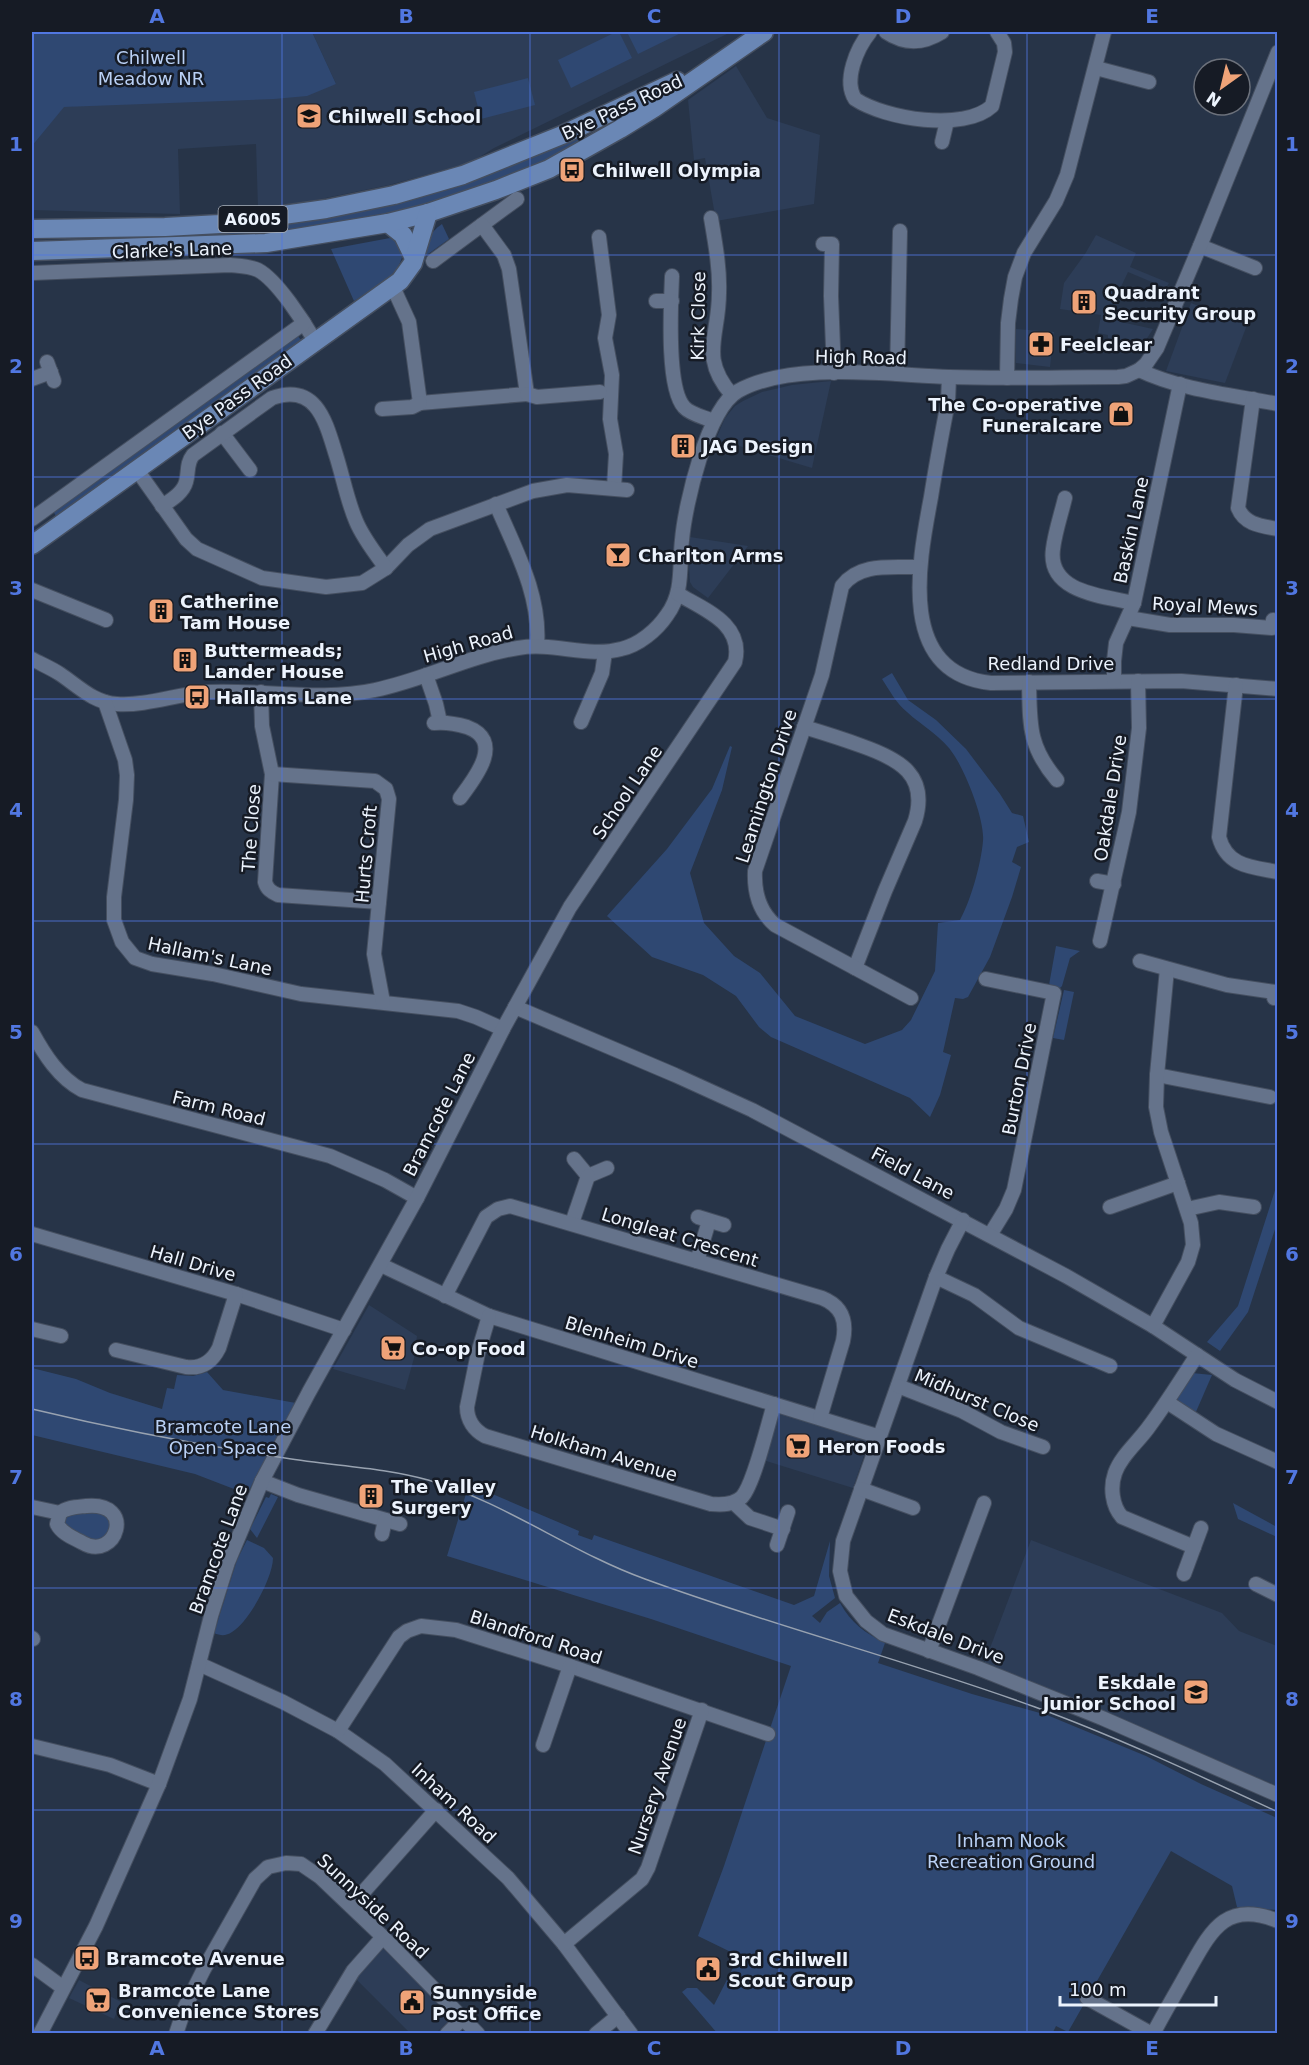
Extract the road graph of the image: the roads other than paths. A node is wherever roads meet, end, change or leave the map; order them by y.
1 (764, 32) edge
2 (870, 32) edge
3 (886, 32) edge
4 (942, 32) edge
5 (997, 32) edge
6 (1104, 32) edge
7 (1278, 52) edge
8 (714, 65) junction
9 (1096, 68) junction
10 (1149, 82) dead end
11 (946, 121) junction
12 (942, 142) dead end
13 (517, 199) dead end
14 (429, 213) junction
15 (711, 218) dead end
16 (388, 223) junction
17 (482, 225) junction
18 (32, 229) edge
19 (900, 231) dead end
20 (598, 237) dead end
21 (823, 244) dead end
22 (1200, 246) junction
23 (32, 247) edge
24 (414, 258) junction
25 (433, 261) dead end
26 (1255, 268) dead end
27 (32, 273) edge
28 (672, 276) dead end
29 (393, 287) junction
30 (656, 302) dead end
31 (672, 302) junction
32 (304, 323) junction
33 (315, 341) junction
34 (1139, 370) junction
35 (51, 372) dead end
36 (834, 373) junction
37 (897, 374) junction
38 (949, 377) junction
39 (1007, 378) junction
40 (32, 379) edge
41 (1180, 384) junction
42 (600, 392) dead end
43 (527, 394) junction
44 (732, 395) junction
45 (1253, 399) junction
46 (420, 403) junction
47 (1278, 404) edge
48 (382, 409) dead end
49 (713, 421) junction
50 (222, 433) junction
51 (136, 470) junction
52 (250, 470) dead end
53 (1064, 498) dead end
54 (496, 504) junction
55 (162, 506) junction
56 (35, 516) edge
57 (1278, 529) edge
58 (53, 530) junction
59 (32, 545) edge
60 (919, 567) junction
61 (386, 568) junction
62 (32, 590) edge
63 (678, 594) junction
64 (1134, 603) junction
65 (1128, 618) junction
66 (106, 620) dead end
67 (1273, 620) dead end
68 (537, 645) junction
69 (605, 652) junction
70 (32, 659) edge
71 (426, 675) junction
72 (1114, 681) junction
73 (1137, 681) junction
74 (1029, 682) junction
75 (1236, 685) junction
76 (1278, 689) edge
77 (261, 692) junction
78 (105, 702) junction
79 (581, 722) dead end
80 (804, 727) junction
81 (272, 774) junction
82 (1057, 780) dead end
83 (469, 794) dead end
84 (1278, 872) edge
85 (1097, 881) dead end
86 (1114, 884) junction
87 (379, 902) junction
88 (1100, 941) dead end
89 (1140, 961) dead end
90 (855, 968) junction
91 (1167, 969) junction
92 (986, 979) dead end
93 (1274, 998) dead end
94 (911, 999) dead end
95 (383, 1002) junction
96 (515, 1007) junction
97 (503, 1029) junction
98 (32, 1032) edge
99 (1157, 1075) junction
100 (1242, 1092) junction
101 (1270, 1097) dead end
102 (1240, 1106) dead end
103 (574, 1159) dead end
104 (607, 1168) dead end
105 (588, 1176) junction
106 (1178, 1183) junction
107 (417, 1198) junction
108 (1118, 1199) dead end
109 (1187, 1209) junction
110 (1244, 1209) dead end
111 (963, 1220) junction
112 (572, 1223) junction
113 (724, 1225) dead end
114 (32, 1234) edge
115 (990, 1235) junction
116 (697, 1261) junction
117 (381, 1265) junction
118 (936, 1277) junction
119 (236, 1294) junction
120 (445, 1296) junction
121 (489, 1316) junction
122 (1153, 1326) junction
123 (32, 1329) edge
124 (344, 1330) junction
125 (61, 1336) dead end
126 (116, 1350) dead end
127 (1197, 1355) junction
128 (1111, 1365) dead end
129 (898, 1386) junction
130 (1278, 1386) edge
131 (1275, 1401) edge
132 (1167, 1402) junction
133 (774, 1404) junction
134 (820, 1418) junction
135 (880, 1437) junction
136 (1043, 1447) dead end
137 (1278, 1462) edge
138 (262, 1481) junction
139 (861, 1489) junction
140 (734, 1503) junction
141 (984, 1503) dead end
142 (32, 1508) edge
143 (913, 1508) dead end
144 (788, 1512) dead end
145 (60, 1514) dead end
146 (385, 1520) junction
147 (400, 1524) dead end
148 (1201, 1528) dead end
149 (783, 1529) junction
150 (382, 1534) dead end
151 (777, 1545) dead end
152 (1194, 1547) junction
153 (1184, 1574) dead end
154 (1256, 1584) dead end
155 (1278, 1595) edge
156 (929, 1651) junction
157 (199, 1664) junction
158 (570, 1666) junction
159 (702, 1710) junction
160 (338, 1731) junction
161 (768, 1734) dead end
162 (543, 1745) dead end
163 (32, 1746) edge
164 (159, 1784) junction
165 (1278, 1795) edge
166 (436, 1810) junction
167 (351, 1906) junction
168 (1278, 1921) edge
169 (383, 1937) junction
170 (564, 1944) junction
171 (32, 1965) edge
172 (62, 1987) junction
173 (1087, 1998) dead end
174 (618, 2016) junction
175 (463, 2018) junction
176 (40, 2034) edge
177 (176, 2034) edge
178 (315, 2034) edge
179 (447, 2034) edge
180 (478, 2034) edge
181 (596, 2034) edge
182 (632, 2034) edge
183 (1152, 2034) edge

1 - 8 main road, Bye Pass Road / A6005
2 - 11 street
3 - 4 street
5 - 11 street
6 - 9 street
7 - 22 street
8 - 14 main road, Bye Pass Road / A6005
8 - 18 main road, Bye Pass Road / A6005
9 - 10 street
9 - 39 street
11 - 12 street
13 - 17 street
14 - 16 main road, Bye Pass Road / A6005
14 - 24 main road, Bye Pass Road
15 - 44 street, Kirk Close
16 - 23 main road, A6005
16 - 24 main road
17 - 25 street
17 - 43 street
19 - 37 street
20 - 54 street
21 - 36 street
22 - 26 street
22 - 34 street
24 - 29 main road, Bye Pass Road
27 - 32 street, Clarke's Lane
28 - 31 street
29 - 33 main road, Bye Pass Road
29 - 46 street
30 - 31 street
31 - 49 street
32 - 33 street, Clarke's Lane
32 - 56 street, Bye Pass Road
33 - 51 main road, Bye Pass Road
34 - 39 street, High Road
34 - 41 street
35 - 40 street
36 - 37 street, High Road
36 - 44 street, High Road
37 - 38 street, High Road
38 - 39 street, High Road
38 - 60 street, Redland Drive
41 - 45 street
41 - 64 street, Baskin Lane
42 - 43 street
43 - 46 street
44 - 49 street, High Road
45 - 47 street
45 - 57 street
46 - 48 street
49 - 63 street, High Road
50 - 52 street
50 - 55 street
50 - 61 street
51 - 55 street
51 - 58 main road, Bye Pass Road
53 - 64 street
54 - 61 street
54 - 68 street
55 - 61 street
56 - 58 street, Bye Pass Road
58 - 59 main road, Bye Pass Road
60 - 74 street, Redland Drive
60 - 80 street, Leamington Drive
62 - 66 street
63 - 69 street, High Road
63 - 96 street, School Lane
64 - 65 street, Baskin Lane
65 - 67 street, Royal Mews
65 - 72 street, Baskin Lane
68 - 69 street, High Road
68 - 71 street, High Road
69 - 79 street
70 - 78 street, High Road
71 - 77 street, High Road
71 - 83 street
72 - 73 street, Redland Drive
72 - 74 street, Redland Drive
73 - 75 street, Redland Drive
73 - 86 street, Oakdale Drive
74 - 82 street
75 - 76 street, Redland Drive
75 - 84 street
77 - 78 street, High Road
77 - 81 street, The Close
78 - 95 street, Hallam's Lane
80 - 90 street, Leamington Drive
80 - 90 street
81 - 87 street, The Close
81 - 87 street, Hurts Croft
85 - 86 street, Oakdale Drive
86 - 88 street, Oakdale Drive
87 - 95 street, Hurts Croft
89 - 91 street
90 - 94 street, Leamington Drive
91 - 93 street
91 - 99 street
92 - 115 street, Burton Drive
95 - 97 street, Hallam's Lane
96 - 97 street, School Lane
96 - 111 street, Field Lane
97 - 107 street, Bramcote Lane
98 - 107 street, Farm Road
99 - 100 street
99 - 106 street
100 - 101 street
100 - 102 street
103 - 105 street
104 - 105 street
105 - 112 street
106 - 108 street
106 - 109 street
107 - 117 street, Bramcote Lane
109 - 110 street
109 - 122 street
111 - 115 street, Field Lane
111 - 118 street, Eskdale Drive
112 - 116 street, Longleat Crescent
112 - 120 street, Longleat Crescent
113 - 116 street
114 - 119 street, Hall Drive
115 - 122 street, Field Lane
116 - 134 street, Longleat Crescent
117 - 120 street, Blenheim Drive
117 - 124 street, Bramcote Lane
118 - 128 street
118 - 129 street, Eskdale Drive
119 - 124 street, Hall Drive
119 - 126 street
120 - 121 street, Blenheim Drive
121 - 133 street, Blenheim Drive
121 - 140 street, Holkham Avenue
122 - 127 street, Field Lane
123 - 125 street
124 - 138 street, Bramcote Lane
127 - 131 street, Field Lane
127 - 132 street
129 - 135 street, Eskdale Drive
129 - 136 street, Midhurst Close
130 - 131 street
132 - 137 street
132 - 152 street
133 - 134 street, Blenheim Drive
133 - 140 street
134 - 135 street, Blenheim Drive
135 - 139 street, Eskdale Drive
138 - 146 street
138 - 157 street, Bramcote Lane
139 - 143 street
139 - 156 street, Eskdale Drive
140 - 149 street
141 - 156 street
142 - 145 street
144 - 149 street
146 - 147 street
146 - 150 street
148 - 152 street
149 - 151 street
152 - 153 street
154 - 155 street
156 - 165 street, Eskdale Drive
157 - 160 street, Inham Road
157 - 164 street, Bramcote Lane
158 - 159 street, Blandford Road
158 - 160 street, Blandford Road
158 - 162 street
159 - 161 street, Blandford Road
159 - 170 street, Nursery Avenue
160 - 166 street, Inham Road
163 - 164 street
164 - 172 street, Bramcote Lane
166 - 167 street
166 - 170 street, Inham Road
167 - 169 street, Sunnyside Road
167 - 177 street, Sunnyside Road
168 - 183 street
169 - 175 street, Sunnyside Road
169 - 178 street
170 - 174 street, Inham Road
171 - 172 street
172 - 176 street, Bramcote Lane
173 - 183 street
174 - 181 street
174 - 182 street, Inham Road
175 - 179 street
175 - 180 street, Sunnyside Road

